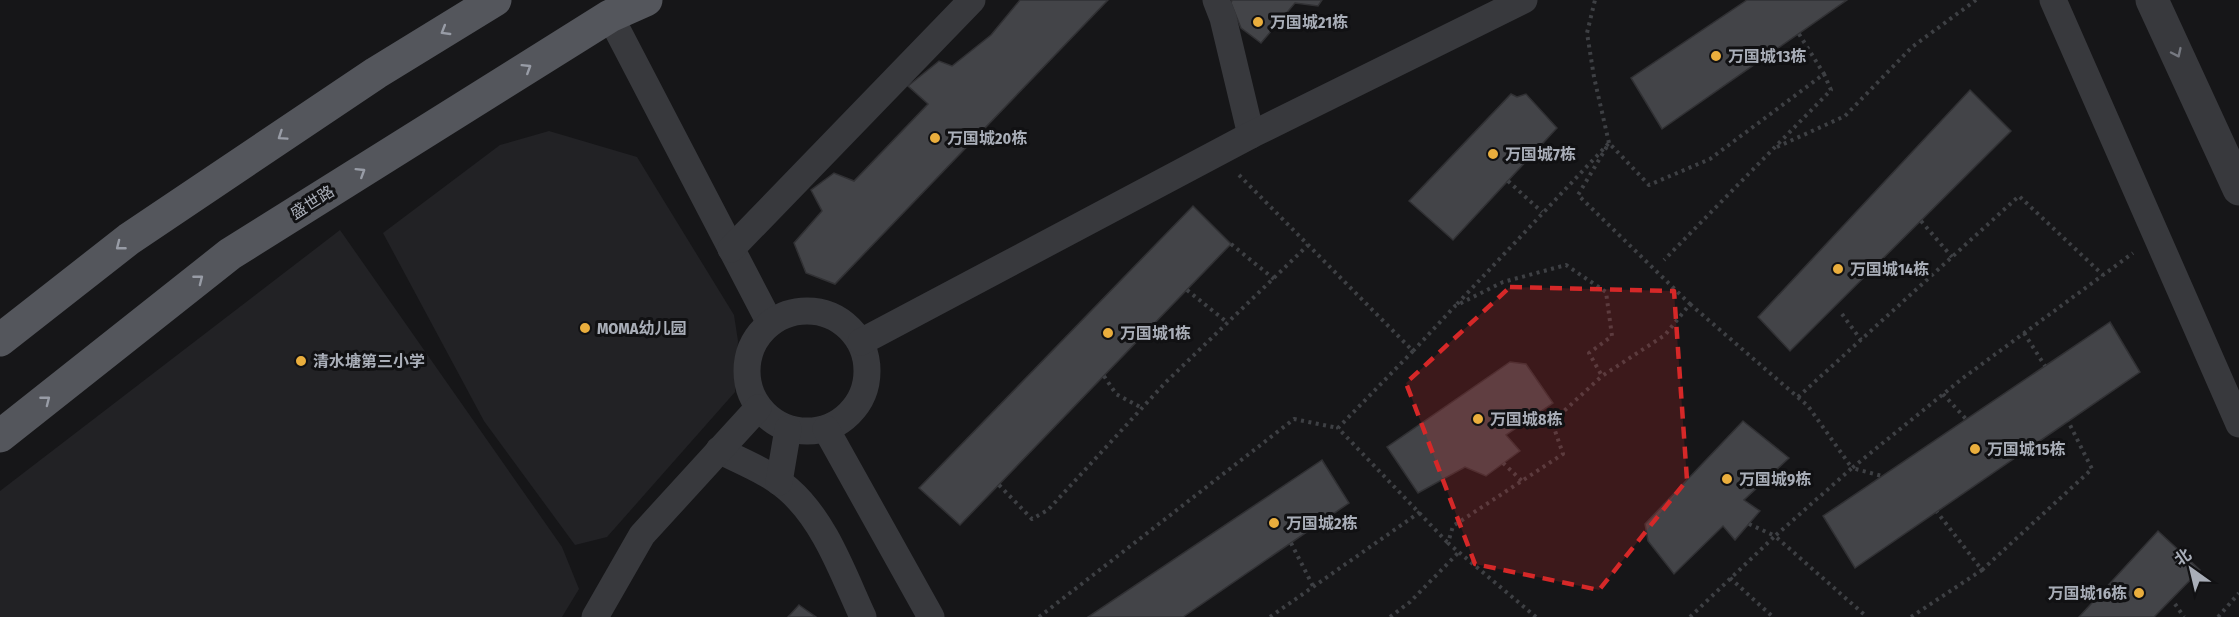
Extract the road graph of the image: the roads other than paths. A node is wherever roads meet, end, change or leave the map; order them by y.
1 (495, 0) edge
2 (646, 0) edge
3 (972, 0) edge
4 (1216, 0) edge
5 (1524, 0) edge
6 (2053, 0) edge
7 (2152, 0) edge
8 (610, 16) junction
9 (1251, 135) junction
10 (2239, 189) edge
11 (731, 249) junction
12 (770, 323) junction
13 (0, 340) edge
14 (861, 342) junction
15 (758, 408) junction
16 (2239, 424) edge
17 (788, 429) junction
18 (826, 429) junction
19 (0, 436) edge
20 (719, 450) junction
21 (779, 482) junction
22 (595, 617) edge
23 (863, 617) edge
24 (931, 617) edge

1 -> 13 main road
2 - 8 main road, 盛世路
3 - 11 street
4 - 9 street
5 - 9 street
6 - 16 street
7 -> 10 street
8 - 11 street
19 -> 8 main road, 盛世路
9 - 14 street
11 - 12 street
12 - 14 street
12 - 15 street
14 - 18 street
15 - 17 street
15 - 20 street
17 - 18 street
17 - 21 street
18 - 24 street
20 - 21 street
20 - 22 street
21 - 23 street

